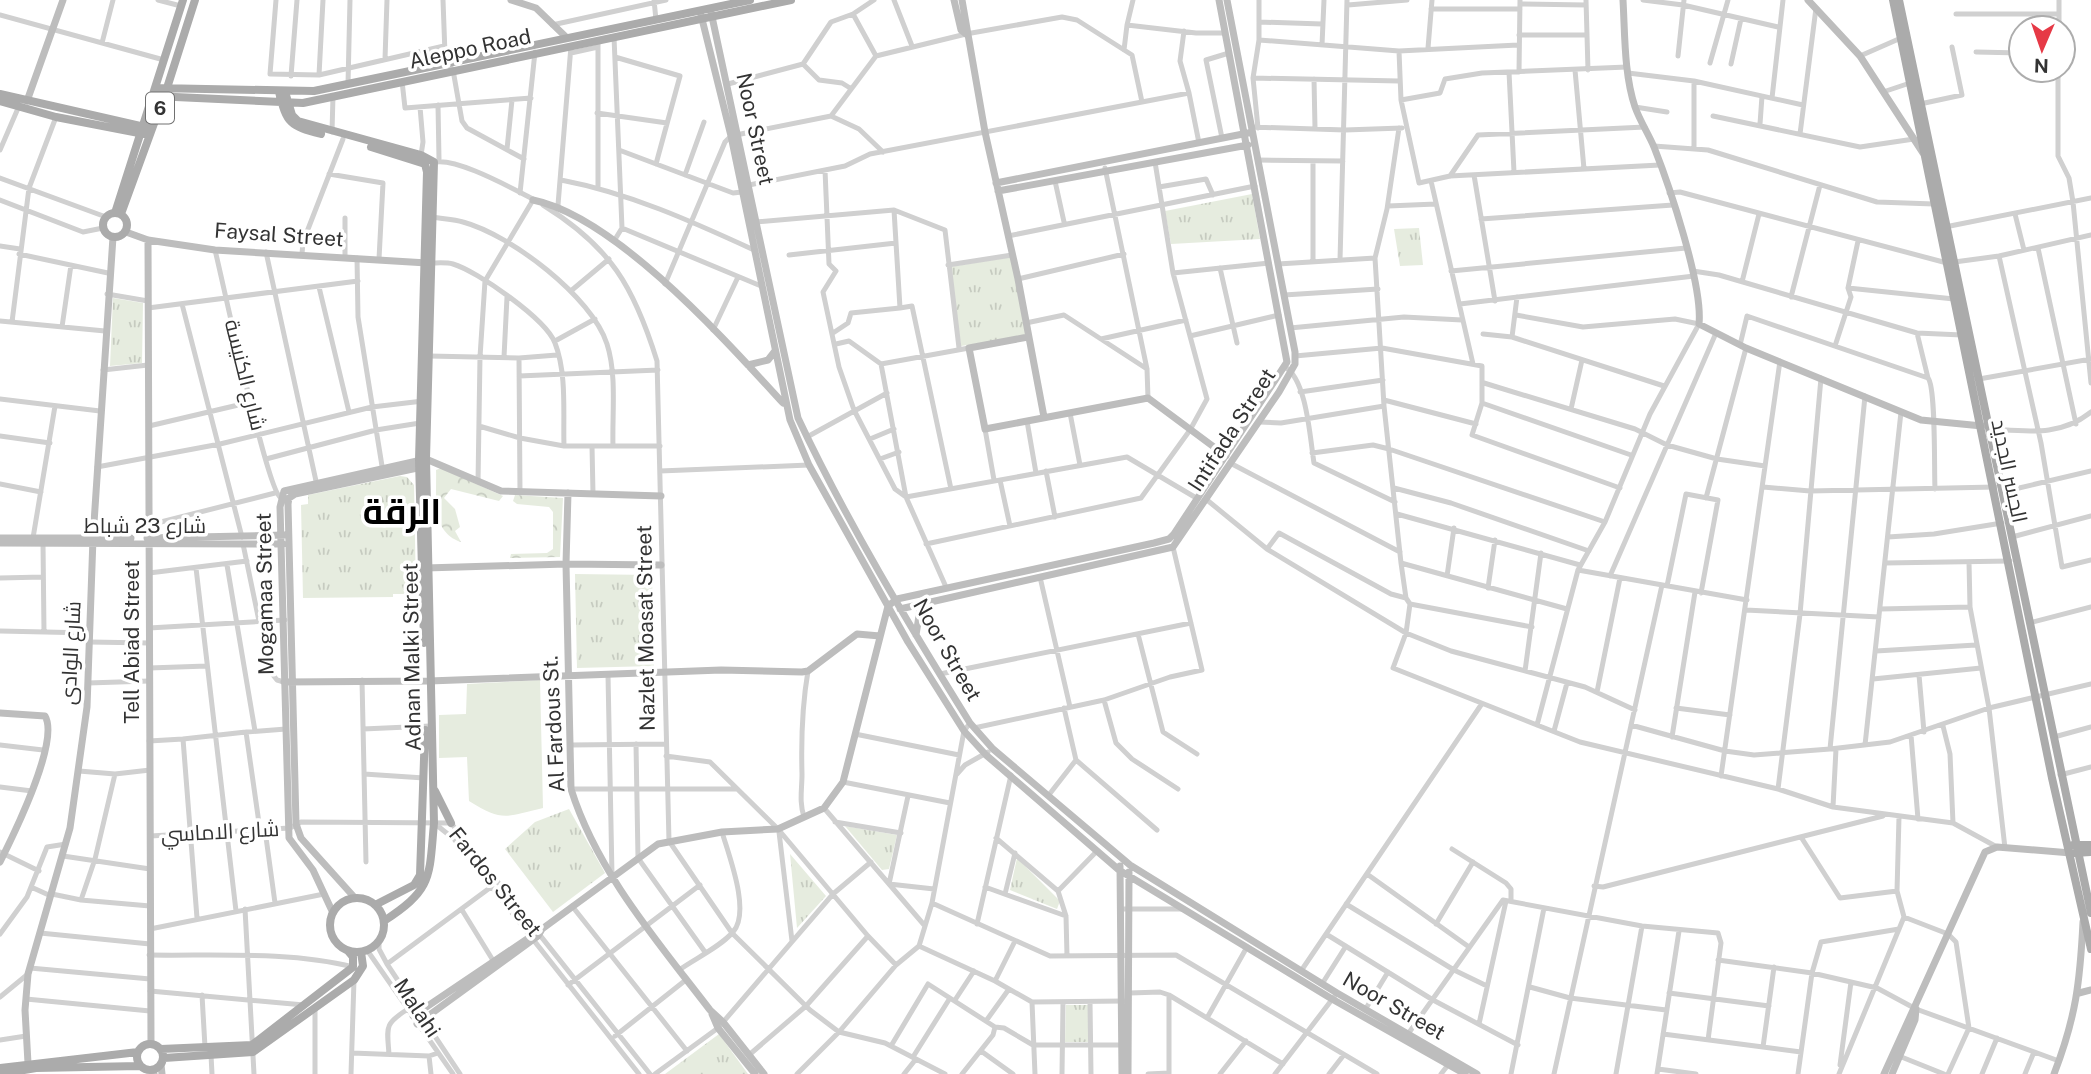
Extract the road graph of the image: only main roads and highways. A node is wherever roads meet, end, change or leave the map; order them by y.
1 (63, 0) edge
2 (195, 0) edge
3 (511, 0) edge
4 (750, 0) edge
5 (791, 0) edge
6 (954, 0) edge
7 (962, 0) edge
8 (1219, 0) edge
9 (1227, 0) edge
10 (1623, 0) edge
11 (1808, 0) edge
12 (1893, 0) edge
13 (1899, 0) edge
14 (525, 2) edge
15 (182, 3) edge
16 (537, 4) edge
17 (710, 8) edge
18 (701, 15) junction
19 (966, 34) junction
20 (570, 46) junction
21 (450, 66) junction
22 (155, 92) junction
23 (282, 92) junction
24 (166, 93) junction
25 (0, 94) edge
26 (0, 101) edge
27 (27, 101) junction
28 (285, 103) junction
29 (1252, 130) junction
30 (147, 131) junction
31 (734, 134) junction
32 (1251, 144) junction
33 (1924, 153) junction
34 (430, 160) junction
35 (997, 187) junction
36 (534, 200) road end
37 (114, 214) junction
38 (126, 232) junction
39 (113, 237) junction
40 (148, 240) junction
41 (428, 263) junction
42 (1274, 263) junction
43 (1950, 263) junction
44 (1028, 337) junction
45 (775, 351) junction
46 (1292, 352) junction
47 (748, 365) junction
48 (1288, 369) junction
49 (423, 401) junction
50 (789, 405) junction
51 (1044, 417) junction
52 (794, 419) junction
53 (1986, 427) junction
54 (1226, 456) junction
55 (423, 463) junction
56 (1999, 489) junction
57 (568, 493) junction
58 (661, 496) road end
59 (285, 539) junction
60 (93, 540) junction
61 (149, 540) junction
62 (0, 541) edge
63 (566, 564) junction
64 (662, 565) road end
65 (426, 568) junction
66 (897, 599) junction
67 (921, 603) junction
68 (902, 608) junction
69 (889, 612) junction
70 (880, 636) junction
71 (916, 636) junction
72 (569, 676) junction
73 (427, 680) junction
74 (289, 682) junction
75 (2041, 696) junction
76 (0, 713) edge
77 (428, 780) junction
78 (451, 822) road end
79 (293, 826) junction
80 (2091, 845) edge
81 (2073, 849) junction
82 (2091, 852) edge
83 (1, 856) edge
84 (1121, 859) junction
85 (1130, 865) junction
86 (1119, 870) junction
87 (612, 875) junction
88 (1129, 876) junction
89 (2087, 885) edge
90 (355, 898) junction
91 (375, 905) junction
92 (1124, 909) junction
93 (333, 913) junction
94 (2091, 913) edge
95 (384, 921) junction
96 (2083, 921) junction
97 (535, 935) junction
98 (2091, 949) edge
99 (348, 951) junction
100 (364, 951) junction
101 (1125, 955) junction
102 (2091, 990) edge
103 (332, 991) junction
104 (2079, 993) junction
105 (1335, 996) junction
106 (1916, 1009) junction
107 (414, 1012) road end
108 (421, 1022) road end
109 (721, 1025) junction
110 (151, 1044) junction
111 (161, 1049) junction
112 (252, 1049) junction
113 (138, 1052) junction
114 (28, 1063) junction
115 (0, 1068) edge
116 (152, 1069) edge
117 (1, 1074) edge
118 (129, 1074) edge
119 (755, 1074) edge
120 (764, 1074) edge
121 (1122, 1074) edge
122 (1128, 1074) edge
123 (1465, 1074) edge
124 (1477, 1074) edge
125 (1884, 1074) edge
126 (1892, 1074) edge
127 (2054, 1074) edge

1 - 27 main road
2 - 24 main road, 6
3 - 14 main road
4 - 17 main road, Aleppo Road
5 - 17 main road, Aleppo Road
6 - 19 main road
7 - 19 main road
8 - 29 main road, Intifada Street
9 - 29 main road, Intifada Street
10 - 53 main road
11 - 33 main road
12 - 33 main road, الجسر الجديد
13 - 43 main road, الجسر الجديد
14 - 16 main road
15 - 22 main road, 6
16 - 20 main road
17 - 18 main road, Aleppo Road
17 - 31 main road, Noor Street
18 - 20 main road, Aleppo Road
18 - 20 main road, Aleppo Road
18 - 31 main road, Noor Street
19 - 35 main road
20 - 21 main road, Aleppo Road
21 - 23 main road, Aleppo Road
21 - 28 main road, Aleppo Road
22 - 24 main road, Aleppo Road
22 - 30 main road, 6
23 - 24 main road, Aleppo Road
23 - 28 main road, Nazlet Moasat Street
24 - 28 main road, Aleppo Road
24 - 30 main road, 6
25 - 27 main road
26 - 30 main road
27 - 30 main road
28 - 34 main road, Nazlet Moasat Street
28 - 34 main road, Nazlet Moasat Street
29 - 32 main road, Intifada Street
29 - 35 main road
30 - 37 main road, 6
31 - 45 main road, Noor Street
31 - 50 main road, Noor Street
32 - 35 main road
32 - 42 main road, Intifada Street
32 - 42 main road, Intifada Street
33 - 43 main road, الجسر الجديد
34 - 41 main road, Adnan Malki Street
34 - 41 main road, Adnan Malki Street
35 - 44 main road
36 - 47 main road
37 - 38 main road
37 - 39 main road
38 - 39 main road
38 - 40 main road, Faysal Street
39 - 60 main road, شارع الوادى
40 - 41 main road, Faysal Street
40 - 61 main road, Tell Abiad Street
41 - 49 main road, Adnan Malki Street
41 - 49 main road, Adnan Malki Street
42 - 46 main road, Intifada Street
42 - 46 main road, Intifada Street
43 - 53 main road, الجسر الجديد
43 - 53 main road, الجسر الجديد
44 - 51 main road
44 - 51 main road
45 - 47 main road
45 - 50 main road, Noor Street
46 - 48 main road, Intifada Street
47 - 50 main road
48 - 54 main road, Intifada Street
48 - 67 main road, Intifada Street
49 - 55 main road, Adnan Malki Street
49 - 55 main road, Adnan Malki Street
50 - 52 main road, Noor Street
51 - 54 main road
52 - 66 main road, Noor Street
52 - 69 main road, Noor Street
53 - 56 main road, الجسر الجديد
54 - 66 main road, Intifada Street
55 - 57 main road, Mogamaa Street
55 - 59 main road, Mogamaa Street
55 - 59 main road, Mogamaa Street
55 - 65 main road, Adnan Malki Street
56 - 75 main road, الجسر الجديد
56 - 75 main road, الجسر الجديد
57 - 58 main road
57 - 63 main road, Al Fardous St.
59 - 61 main road, شارع 23 شباط
59 - 74 main road, Mogamaa Street
59 - 74 main road, Mogamaa Street
60 - 61 main road, شارع 23 شباط
60 - 62 main road, شارع 23 شباط
60 - 62 main road, شارع 23 شباط
60 - 114 main road, شارع الوادى
61 - 110 main road, Tell Abiad Street
63 - 64 main road
63 - 65 main road
63 - 72 main road, Al Fardous St.
65 - 73 main road, Adnan Malki Street
66 - 68 main road, Noor Street
66 - 69 main road, Intifada Street
67 - 68 main road
67 - 71 main road
68 - 69 main road
68 - 71 main road, Noor Street
69 - 70 main road
69 - 86 main road, Noor Street
70 - 72 main road
70 - 87 main road
71 - 84 main road, Noor Street
72 - 73 main road
72 - 87 main road, Al Fardous St.
73 - 74 main road
73 - 77 main road, Adnan Malki Street
74 - 79 main road, Mogamaa Street
74 - 79 main road, Mogamaa Street
75 - 81 main road, الجسر الجديد
75 - 81 main road, الجسر الجديد
76 - 83 main road
77 - 78 main road
77 - 91 main road, Adnan Malki Street
77 - 95 main road, Adnan Malki Street
79 - 90 main road
79 - 93 main road, Mogamaa Street
80 - 81 main road
81 - 82 main road
81 - 89 main road, الجسر الجديد
81 - 96 main road, الجسر الجديد
81 - 106 main road
84 - 85 main road, Noor Street
84 - 86 main road
85 - 88 main road
85 - 105 main road, Noor Street
86 - 88 main road, Noor Street
86 - 92 main road
87 - 97 main road
87 - 109 main road, Al Fardous St.
88 - 92 main road
88 - 105 main road, Noor Street
89 - 94 main road, الجسر الجديد
90 - 91 main road
90 - 93 main road
91 - 95 main road
92 - 101 main road
93 - 99 main road
95 - 100 main road
96 - 98 main road, الجسر الجديد
96 - 104 main road
97 - 107 main road
97 - 108 main road
99 - 100 main road
99 - 103 main road
100 - 103 main road
101 - 121 main road
101 - 122 main road
102 - 104 main road
103 - 112 main road
104 - 127 main road
105 - 123 main road, Noor Street
105 - 124 main road, Noor Street
106 - 125 main road
106 - 126 main road
109 - 119 main road
109 - 120 main road
110 - 111 main road
110 - 113 main road
111 - 112 main road
111 - 116 main road
112 - 116 main road
113 - 114 main road
113 - 116 main road
114 - 115 main road
116 - 117 main road
116 - 118 main road

